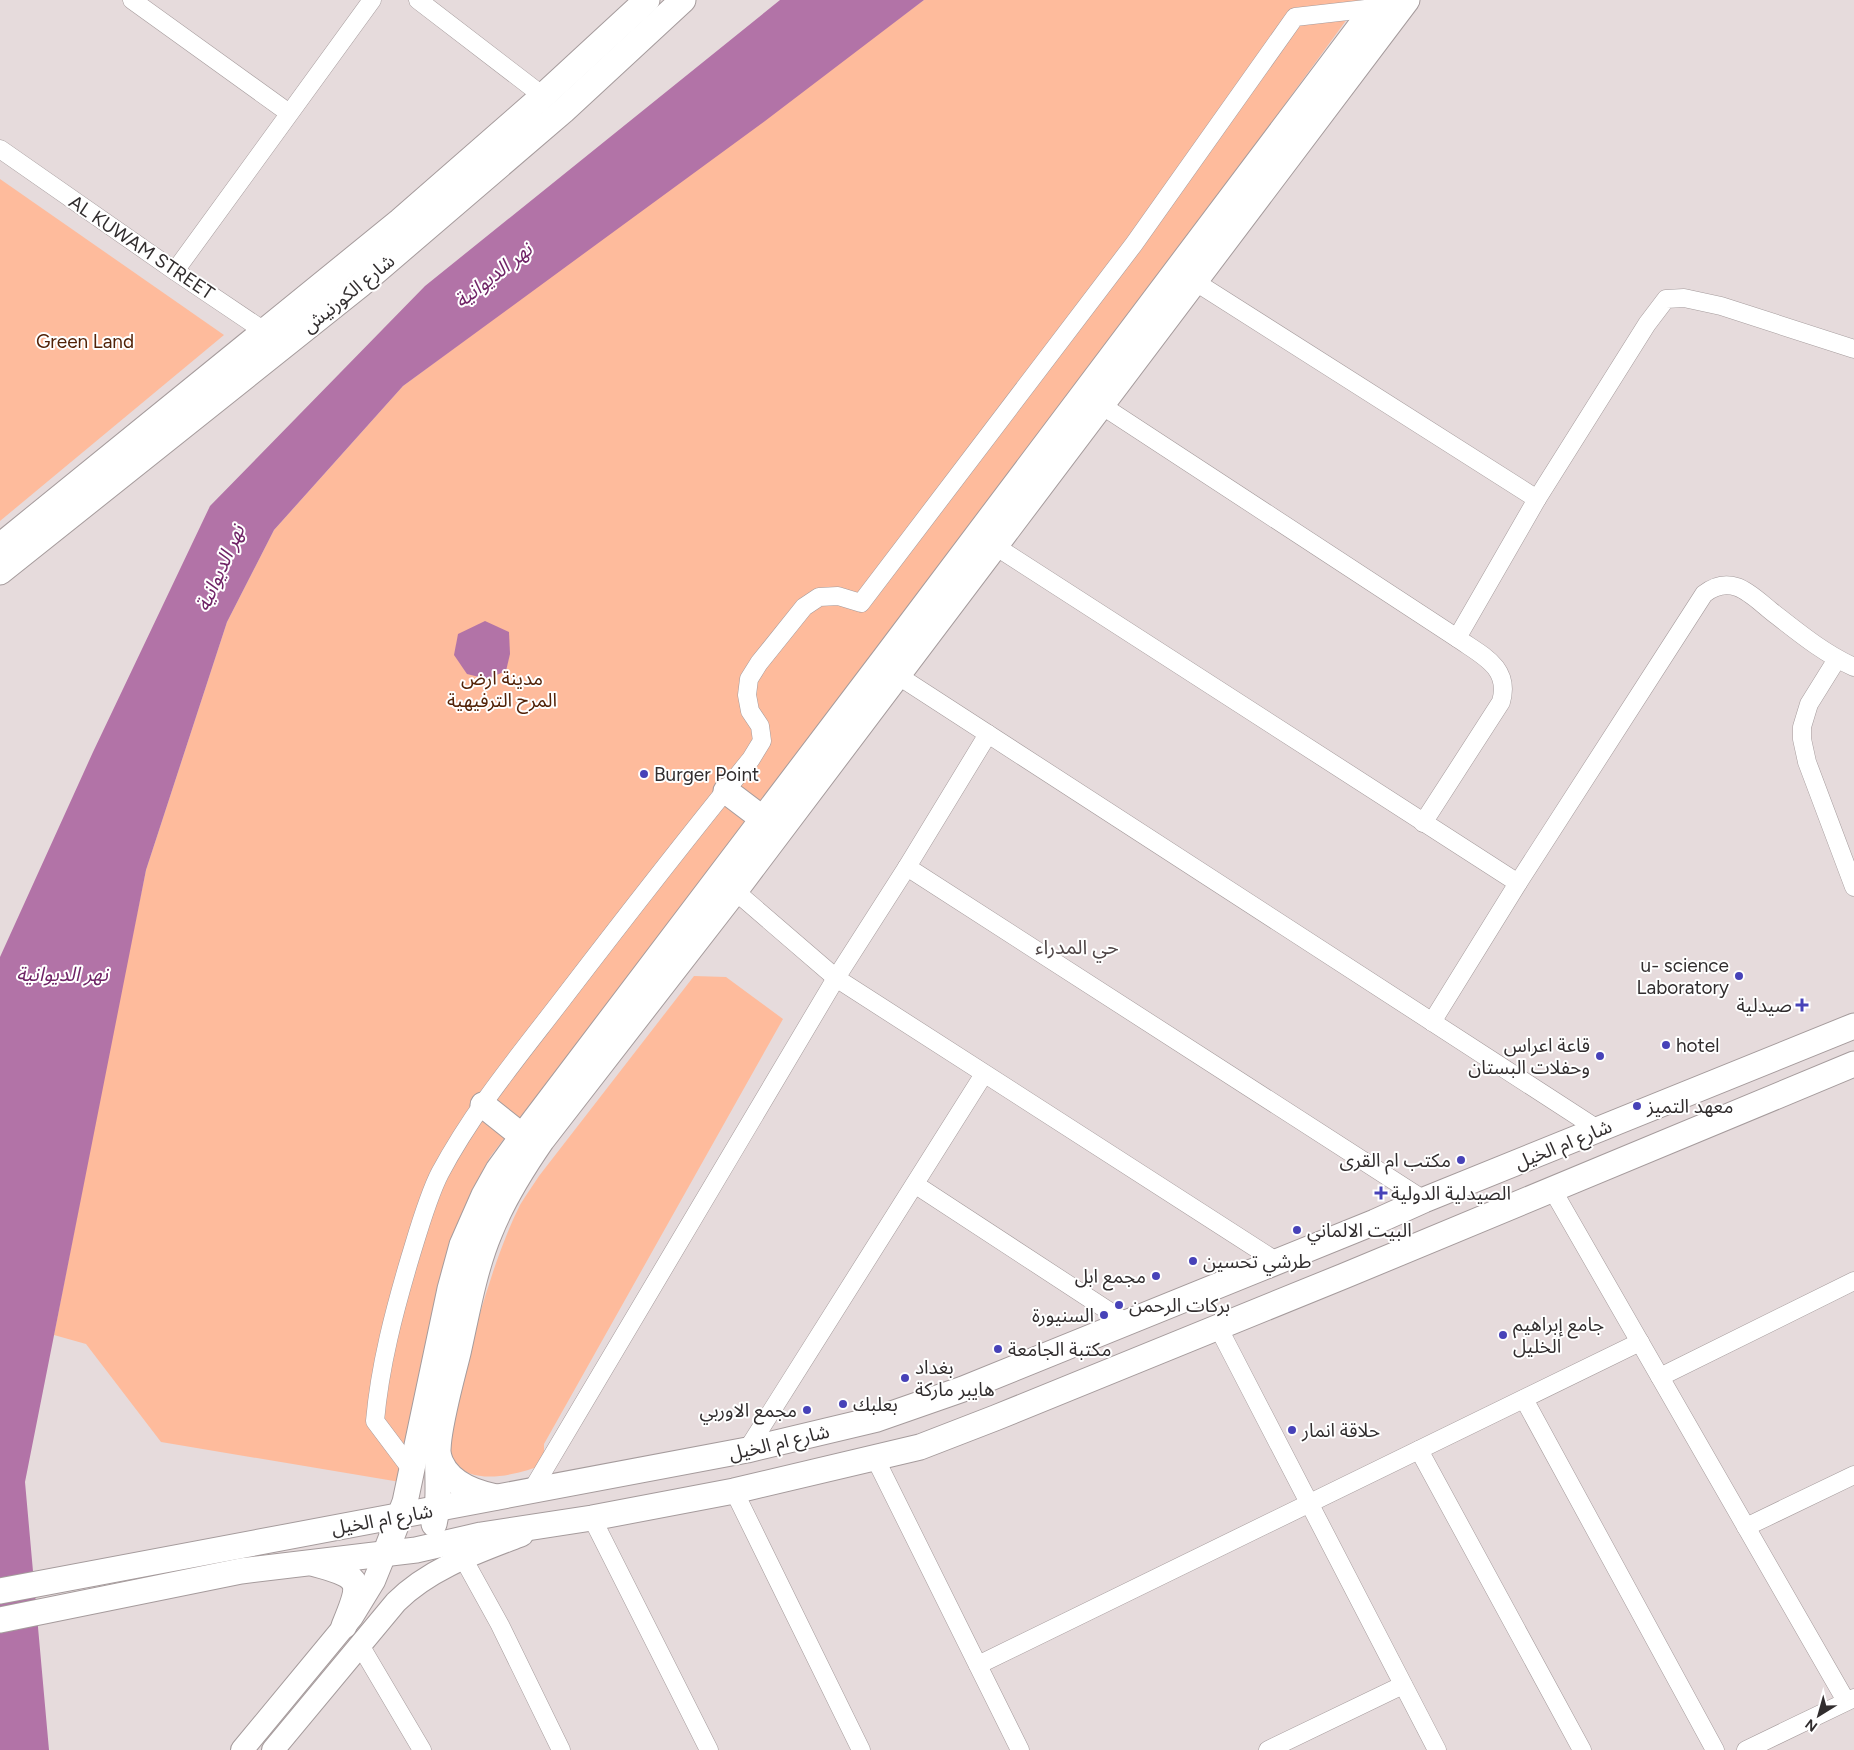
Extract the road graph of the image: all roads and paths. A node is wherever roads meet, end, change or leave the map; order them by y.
1 (132, 0) edge
2 (372, 0) edge
3 (418, 0) edge
4 (648, 0) edge
5 (683, 0) edge
6 (1407, 0) edge
7 (1377, 4) edge
8 (543, 96) junction
9 (289, 113) junction
10 (0, 150) edge
11 (175, 271) junction
12 (1194, 281) junction
13 (274, 337) junction
14 (1854, 349) edge
15 (1101, 405) junction
16 (1537, 499) junction
17 (0, 546) edge
18 (995, 546) junction
19 (0, 572) edge
20 (1457, 638) junction
21 (1837, 659) junction
22 (1854, 667) edge
23 (897, 675) junction
24 (988, 734) junction
25 (726, 790) junction
26 (763, 819) junction
27 (1423, 823) junction
28 (908, 867) junction
29 (1518, 883) junction
30 (1854, 887) edge
31 (735, 891) junction
32 (836, 978) junction
33 (1432, 1022) junction
34 (1854, 1026) edge
35 (1854, 1064) edge
36 (984, 1074) junction
37 (483, 1105) junction
38 (1599, 1130) junction
39 (522, 1136) junction
40 (916, 1185) junction
41 (1552, 1189) junction
42 (1424, 1200) junction
43 (1276, 1261) junction
44 (1854, 1281) edge
45 (1127, 1323) junction
46 (1218, 1326) junction
47 (1640, 1342) junction
48 (1660, 1377) junction
49 (1524, 1399) junction
50 (747, 1450) junction
51 (1419, 1450) junction
52 (438, 1451) junction
53 (876, 1458) junction
54 (1854, 1475) edge
55 (410, 1478) junction
56 (532, 1490) junction
57 (734, 1491) junction
58 (498, 1497) junction
59 (1310, 1503) junction
60 (438, 1509) junction
61 (399, 1515) junction
62 (592, 1518) junction
63 (368, 1521) junction
64 (558, 1522) junction
65 (1746, 1527) junction
66 (416, 1550) junction
67 (385, 1554) junction
68 (463, 1558) junction
69 (305, 1562) junction
70 (0, 1591) edge
71 (0, 1620) edge
72 (352, 1636) junction
73 (978, 1666) junction
74 (1403, 1685) junction
75 (1850, 1699) edge
76 (242, 1750) edge
77 (273, 1750) edge
78 (422, 1750) edge
79 (561, 1750) edge
80 (709, 1750) edge
81 (862, 1750) edge
82 (1020, 1750) edge
83 (1268, 1750) edge
84 (1437, 1750) edge
85 (1582, 1750) edge
86 (1715, 1750) edge
87 (1746, 1750) edge

1 - 9 street
2 - 9 street
3 - 8 street
4 - 8 main road, شارع الكورنيش
5 - 13 main road, شارع الكورنيش
6 - 12 main road
7 - 25 street
7 - 26 main road
8 - 13 main road, شارع الكورنيش
9 - 11 street
10 - 11 street, AL KUWAM STREET
11 - 13 street, AL KUWAM STREET
12 - 15 main road
12 - 16 street
13 - 17 main road, شارع الكورنيش
13 - 19 main road, شارع الكورنيش
14 - 16 street
15 - 18 main road
15 - 20 street
16 - 20 street
18 - 23 main road
18 - 27 street
20 - 27 street
21 - 22 street
21 - 29 street
21 - 30 street
23 - 24 street
23 - 31 main road
24 - 28 street
24 - 33 street
25 - 26 main road
25 - 37 street
26 - 39 main road
27 - 29 street
28 - 32 street
28 - 42 street
29 - 33 street
31 - 32 street
31 - 52 main road
32 - 36 street
32 - 56 street
33 - 38 street
34 - 38 main road, شارع ام الخيل
35 - 41 main road, شارع ام الخيل
36 - 40 street
36 - 43 street
37 - 39 main road
37 - 55 street
38 - 42 main road, شارع ام الخيل
39 - 55 main road
40 - 45 street
40 - 50 street
41 - 46 main road, شارع ام الخيل
41 - 47 street
42 - 43 main road, شارع ام الخيل
43 - 45 main road, شارع ام الخيل
44 - 48 street
45 - 50 main road, شارع ام الخيل
46 - 53 main road, شارع ام الخيل
46 - 59 street
47 - 48 street
47 - 49 street
48 - 65 street
49 - 51 street
49 - 86 street
50 - 56 main road, شارع ام الخيل
51 - 59 street
51 - 85 street
52 - 58 main road
52 - 60 main road
53 - 57 main road, شارع ام الخيل
53 - 73 street
54 - 65 street
55 - 61 main road
55 - 63 main road
56 - 58 main road, شارع ام الخيل
57 - 62 main road, شارع ام الخيل
57 - 81 street
58 - 60 main road, شارع ام الخيل
59 - 73 street
59 - 74 street
60 - 61 main road, شارع ام الخيل
60 - 66 main road
61 - 63 main road, شارع ام الخيل
61 - 67 main road
62 - 64 main road, شارع ام الخيل
62 - 80 street
63 - 70 main road, شارع ام الخيل
64 - 66 main road, شارع ام الخيل
64 - 68 street
65 - 75 street
66 - 67 main road, شارع ام الخيل
67 - 69 main road, شارع ام الخيل
67 - 72 street
68 - 72 street
68 - 79 street
69 - 71 main road, شارع ام الخيل
69 - 72 main road
72 - 76 street
72 - 77 street
72 - 78 street
73 - 82 street
74 - 83 street
74 - 84 street
75 - 87 street

